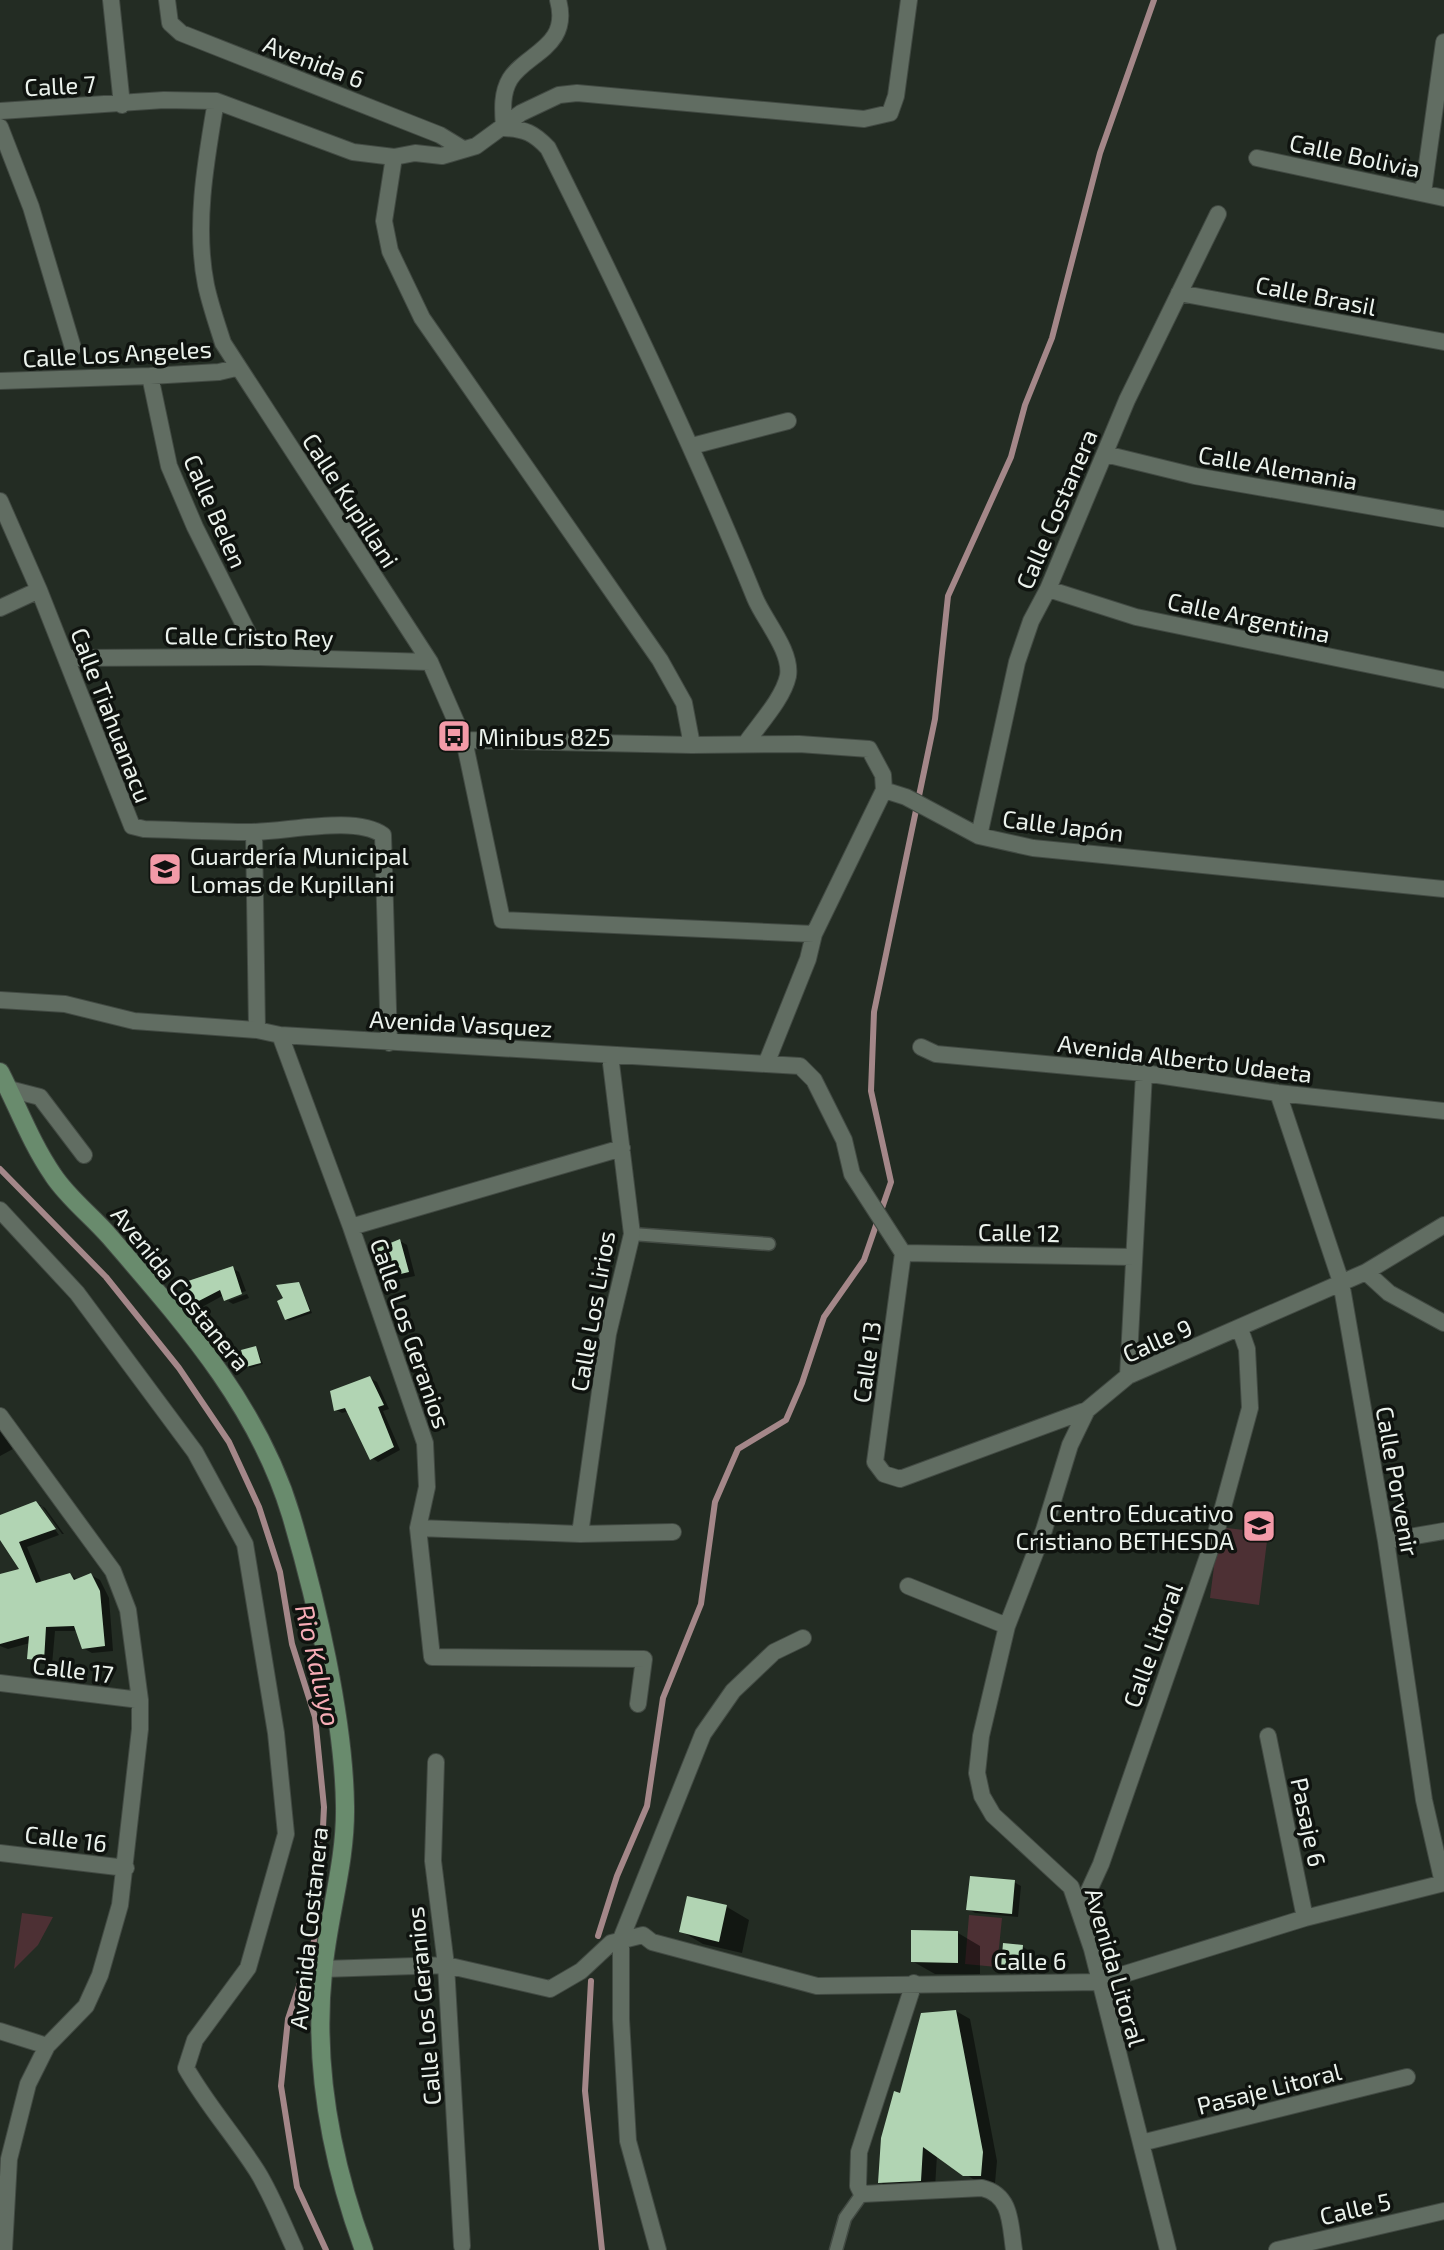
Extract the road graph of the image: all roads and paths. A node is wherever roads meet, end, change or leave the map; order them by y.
1 (111, 0) edge
2 (167, 0) edge
3 (558, 0) edge
4 (909, 0) edge
5 (1444, 42) edge
6 (216, 101) junction
7 (122, 105) junction
8 (0, 111) edge
9 (0, 127) edge
10 (504, 128) junction
11 (463, 149) junction
12 (394, 157) junction
13 (1257, 158) dead end
14 (1423, 193) junction
15 (1444, 198) edge
16 (1218, 215) dead end
17 (1179, 293) junction
18 (1444, 342) edge
19 (73, 348) dead end
20 (236, 368) junction
21 (150, 376) junction
22 (0, 381) edge
23 (788, 421) dead end
24 (692, 446) junction
25 (1105, 454) junction
26 (0, 501) edge
27 (1444, 519) edge
28 (1048, 589) junction
29 (39, 590) junction
30 (0, 608) edge
31 (260, 657) junction
32 (67, 658) junction
33 (430, 662) junction
34 (1444, 680) edge
35 (464, 740) junction
36 (746, 743) junction
37 (692, 746) junction
38 (884, 790) junction
39 (254, 832) junction
40 (973, 833) junction
41 (1444, 889) edge
42 (814, 934) junction
43 (0, 1000) edge
44 (257, 1030) junction
45 (279, 1035) junction
46 (388, 1043) junction
47 (921, 1047) dead end
48 (610, 1055) junction
49 (766, 1064) junction
50 (0, 1072) edge
51 (1144, 1073) junction
52 (9, 1089) junction
53 (1279, 1093) junction
54 (1444, 1111) edge
55 (622, 1148) junction
56 (84, 1155) dead end
57 (0, 1210) edge
58 (1444, 1226) edge
59 (351, 1227) junction
60 (632, 1234) junction
61 (769, 1244) dead end
62 (903, 1252) junction
63 (1134, 1258) junction
64 (1366, 1272) junction
65 (1341, 1282) junction
66 (1444, 1323) edge
67 (1240, 1329) junction
68 (1128, 1376) junction
69 (1087, 1410) junction
70 (0, 1416) edge
71 (884, 1474) joint
72 (418, 1528) junction
73 (1444, 1531) edge
74 (673, 1532) dead end
75 (580, 1534) junction
76 (1386, 1541) junction
77 (908, 1586) dead end
78 (1007, 1626) junction
79 (803, 1638) dead end
80 (0, 1683) edge
81 (140, 1700) junction
82 (638, 1704) dead end
83 (1268, 1736) dead end
84 (436, 1762) dead end
85 (0, 1853) edge
86 (126, 1868) junction
87 (1443, 1883) edge
88 (1080, 1910) junction
89 (1305, 1918) junction
90 (616, 1941) junction
91 (446, 1965) junction
92 (323, 1969) junction
93 (1099, 1982) junction
94 (914, 1983) junction
95 (0, 2031) edge
96 (47, 2046) junction
97 (1407, 2077) dead end
98 (1141, 2143) junction
99 (5, 2159) edge
100 (862, 2194) junction
101 (1444, 2211) edge
102 (1333, 2244) edge
103 (462, 2246) dead end
104 (4, 2250) edge
105 (295, 2250) edge
106 (364, 2250) edge
107 (658, 2250) edge
108 (836, 2250) edge
109 (1014, 2250) edge
110 (1168, 2250) edge
111 (1277, 2250) edge

1 - 7 street
2 - 11 street, Avenida 6
3 - 10 street
4 - 10 street, Calle 7
5 - 14 street
6 - 7 street, Calle 7
6 - 12 street, Calle 7
6 - 20 street, Calle Kupillani
7 - 8 street, Calle 7
9 - 19 street
10 - 11 street, Calle 7
10 - 24 street
11 - 12 street, Calle 7
12 - 37 street
13 - 14 street, Calle Bolivia
14 - 15 street, Calle Bolivia
16 - 17 street, Calle Costanera
17 - 18 street, Calle Brasil
17 - 25 street, Calle Costanera
20 - 21 street, Calle Los Angeles
20 - 33 street, Calle Kupillani
21 - 22 street, Calle Los Angeles
21 - 31 street, Calle Belen
23 - 24 street
24 - 36 street
25 - 27 street, Calle Alemania
25 - 28 street, Calle Costanera
26 - 29 street, Calle Tiahuanacu
28 - 34 street, Calle Argentina
28 - 40 street, Calle Costanera
29 - 30 street
29 - 32 street, Calle Tiahuanacu
31 - 32 street, Calle Cristo Rey
31 - 33 street, Calle Cristo Rey
32 - 39 street, Calle Tiahuanacu
33 - 35 street, Calle Kupillani
35 - 37 street
35 - 42 street, Calle Kupillani
36 - 37 street
36 - 38 street
38 - 40 street, Calle Japón
38 - 42 street
39 - 44 street
39 - 46 street, Calle Tiahuanacu
40 - 41 street, Calle Japón
42 - 49 street
43 - 44 street, Avenida Vasquez
44 - 45 street, Avenida Vasquez
45 - 46 street, Avenida Vasquez
45 - 59 street, Calle Los Geranios
46 - 48 street, Avenida Vasquez
47 - 51 street, Avenida Alberto Udaeta
48 - 49 street, Avenida Vasquez
48 - 55 street, Calle Los Lirios
49 - 62 street, Avenida Vasquez
50 - 52 main road, Avenida Costanera
51 - 53 street, Avenida Alberto Udaeta
51 - 63 street
52 - 56 street
52 - 92 main road, Avenida Costanera
53 - 54 street, Avenida Alberto Udaeta
53 - 65 street, Calle Porvenir
55 - 59 street
55 - 60 street, Calle Los Lirios
57 - 105 street
58 - 64 street, Calle 9
59 - 72 street, Calle Los Geranios
60 - 61 street
60 - 75 street, Calle Los Lirios
62 - 63 street, Calle 12
62 - 71 street, Calle 13
63 - 68 street
64 - 65 street, Calle 9
64 - 66 street
65 - 67 street, Calle 9
65 - 76 street, Calle Porvenir
67 - 68 street, Calle 9
67 - 88 street, Calle Litoral
68 - 69 street, Calle 9
69 - 71 street, Calle 9
69 - 78 street, Avenida Litoral
70 - 81 street
72 - 75 street
72 - 82 street, Calle Los Geranios
73 - 76 street
74 - 75 street
76 - 87 street, Calle Porvenir
77 - 78 street
78 - 88 street, Avenida Litoral
79 - 90 street
80 - 81 street, Calle 17
81 - 86 street
83 - 89 street, Pasaje 6
84 - 91 street, Calle Los Geranios
85 - 86 street, Calle 16
86 - 96 street
87 - 89 street, Calle 6
88 - 93 street, Avenida Litoral
89 - 93 street, Calle 6
90 - 91 street
90 - 94 street, Calle 6
90 - 107 street
91 - 92 street
91 - 103 street, Calle Los Geranios
92 - 106 main road, Avenida Costanera
93 - 94 street, Calle 6
93 - 98 street, Avenida Litoral
94 - 100 street
95 - 96 street
96 - 99 street
97 - 98 street, Pasaje Litoral
98 - 110 street, Avenida Litoral
99 - 104 street
100 - 108 street
100 - 109 street
101 - 102 street, Calle 5
102 - 111 street, Calle 5

